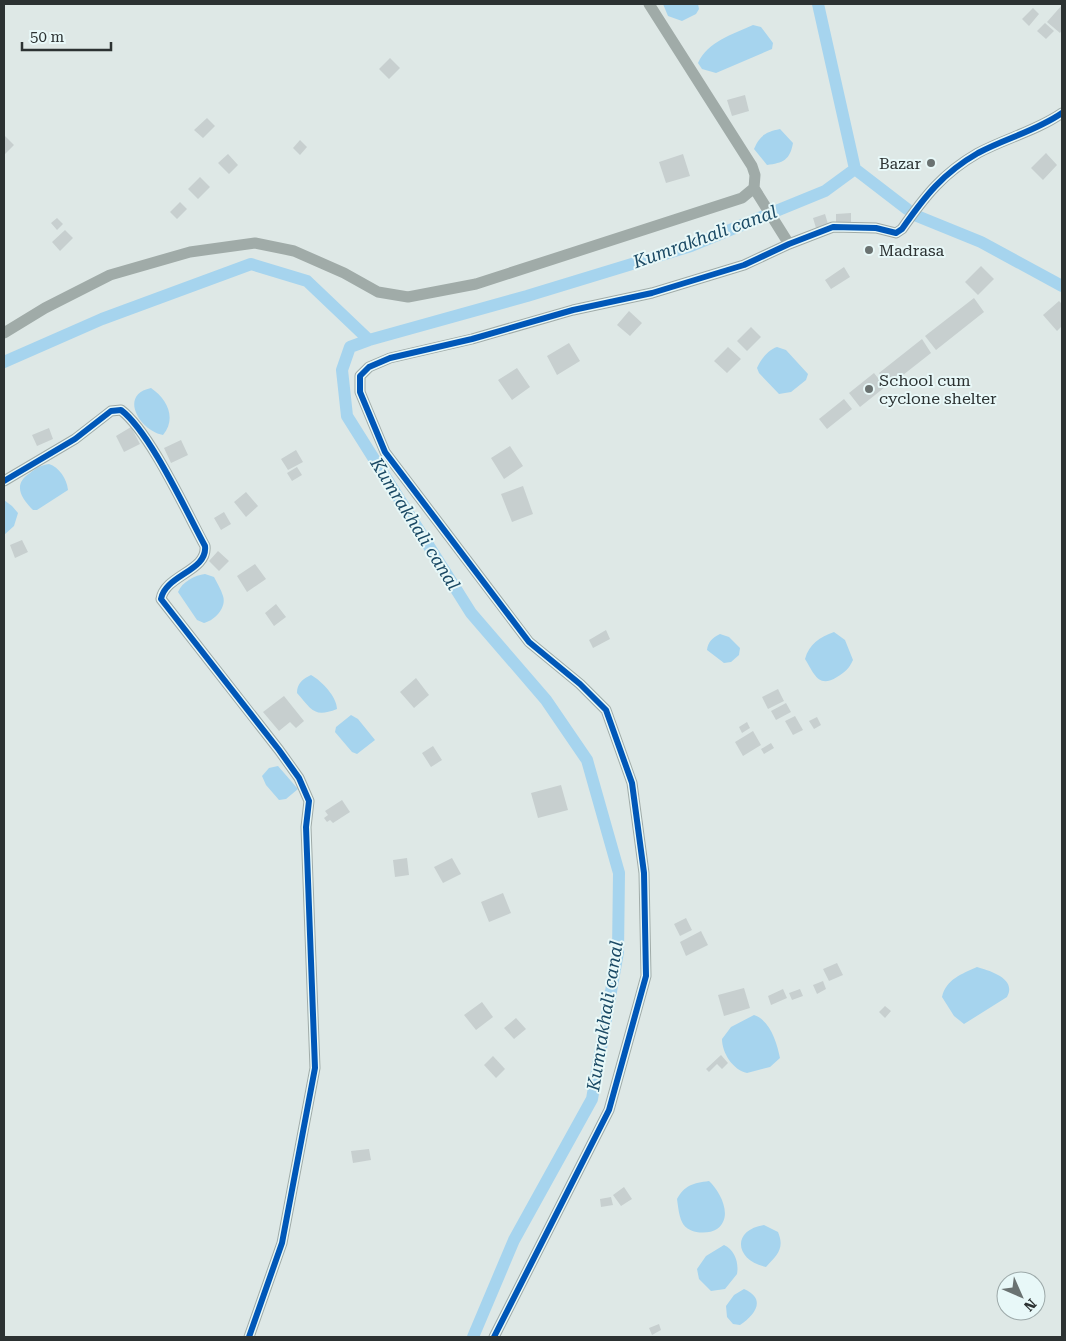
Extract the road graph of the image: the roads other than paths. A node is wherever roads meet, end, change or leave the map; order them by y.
1 (649, 4) edge
2 (1062, 113) edge
3 (757, 192) junction
4 (787, 242) junction
5 (4, 333) edge
6 (4, 481) edge
7 (249, 1337) edge
8 (494, 1337) edge

1 - 3 street
2 - 4 street
3 - 4 street
3 - 5 street
4 - 8 street
6 - 7 street

